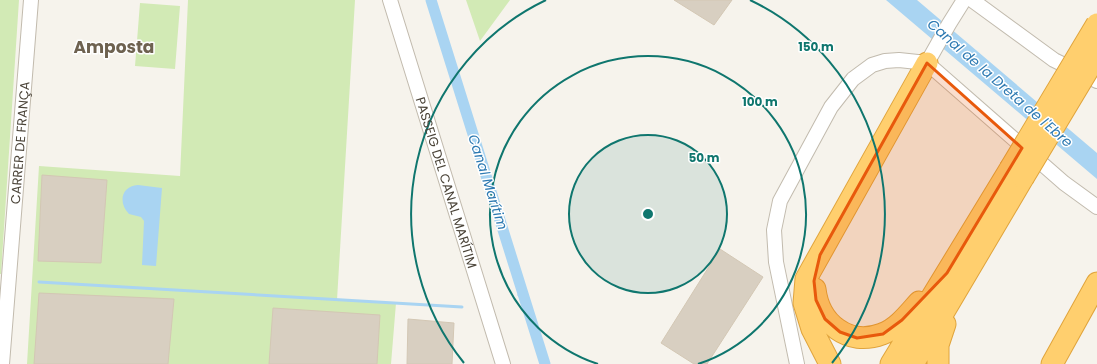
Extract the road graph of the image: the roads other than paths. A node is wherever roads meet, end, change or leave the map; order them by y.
1 (31, 0) edge
2 (390, 0) edge
3 (964, 0) edge
4 (972, 0) edge
5 (1097, 24) edge
6 (1097, 55) edge
7 (931, 57) junction
8 (1097, 81) edge
9 (1017, 174) junction
10 (1097, 207) edge
11 (820, 255) junction
12 (947, 273) junction
13 (1097, 283) edge
14 (4, 285) edge
15 (952, 298) junction
16 (2, 364) edge
17 (503, 364) edge
18 (796, 364) edge
19 (830, 364) edge
20 (891, 364) edge
21 (913, 364) edge
22 (938, 364) edge
23 (1052, 364) edge

1 - 14 street, CARRER DE FRANÇA
2 - 17 street, PASSEIG DEL CANAL MARÍTIM
3 - 7 street
4 - 8 street
5 - 9 highway, bridge
6 - 9 highway, bridge
7 - 10 street
7 - 11 highway
7 - 18 street
9 - 12 highway
9 - 15 highway
11 - 12 highway
11 - 19 highway
12 - 20 highway
13 - 23 highway
14 - 16 street, CARRER DE FRANÇA
15 - 21 highway
15 - 22 highway

